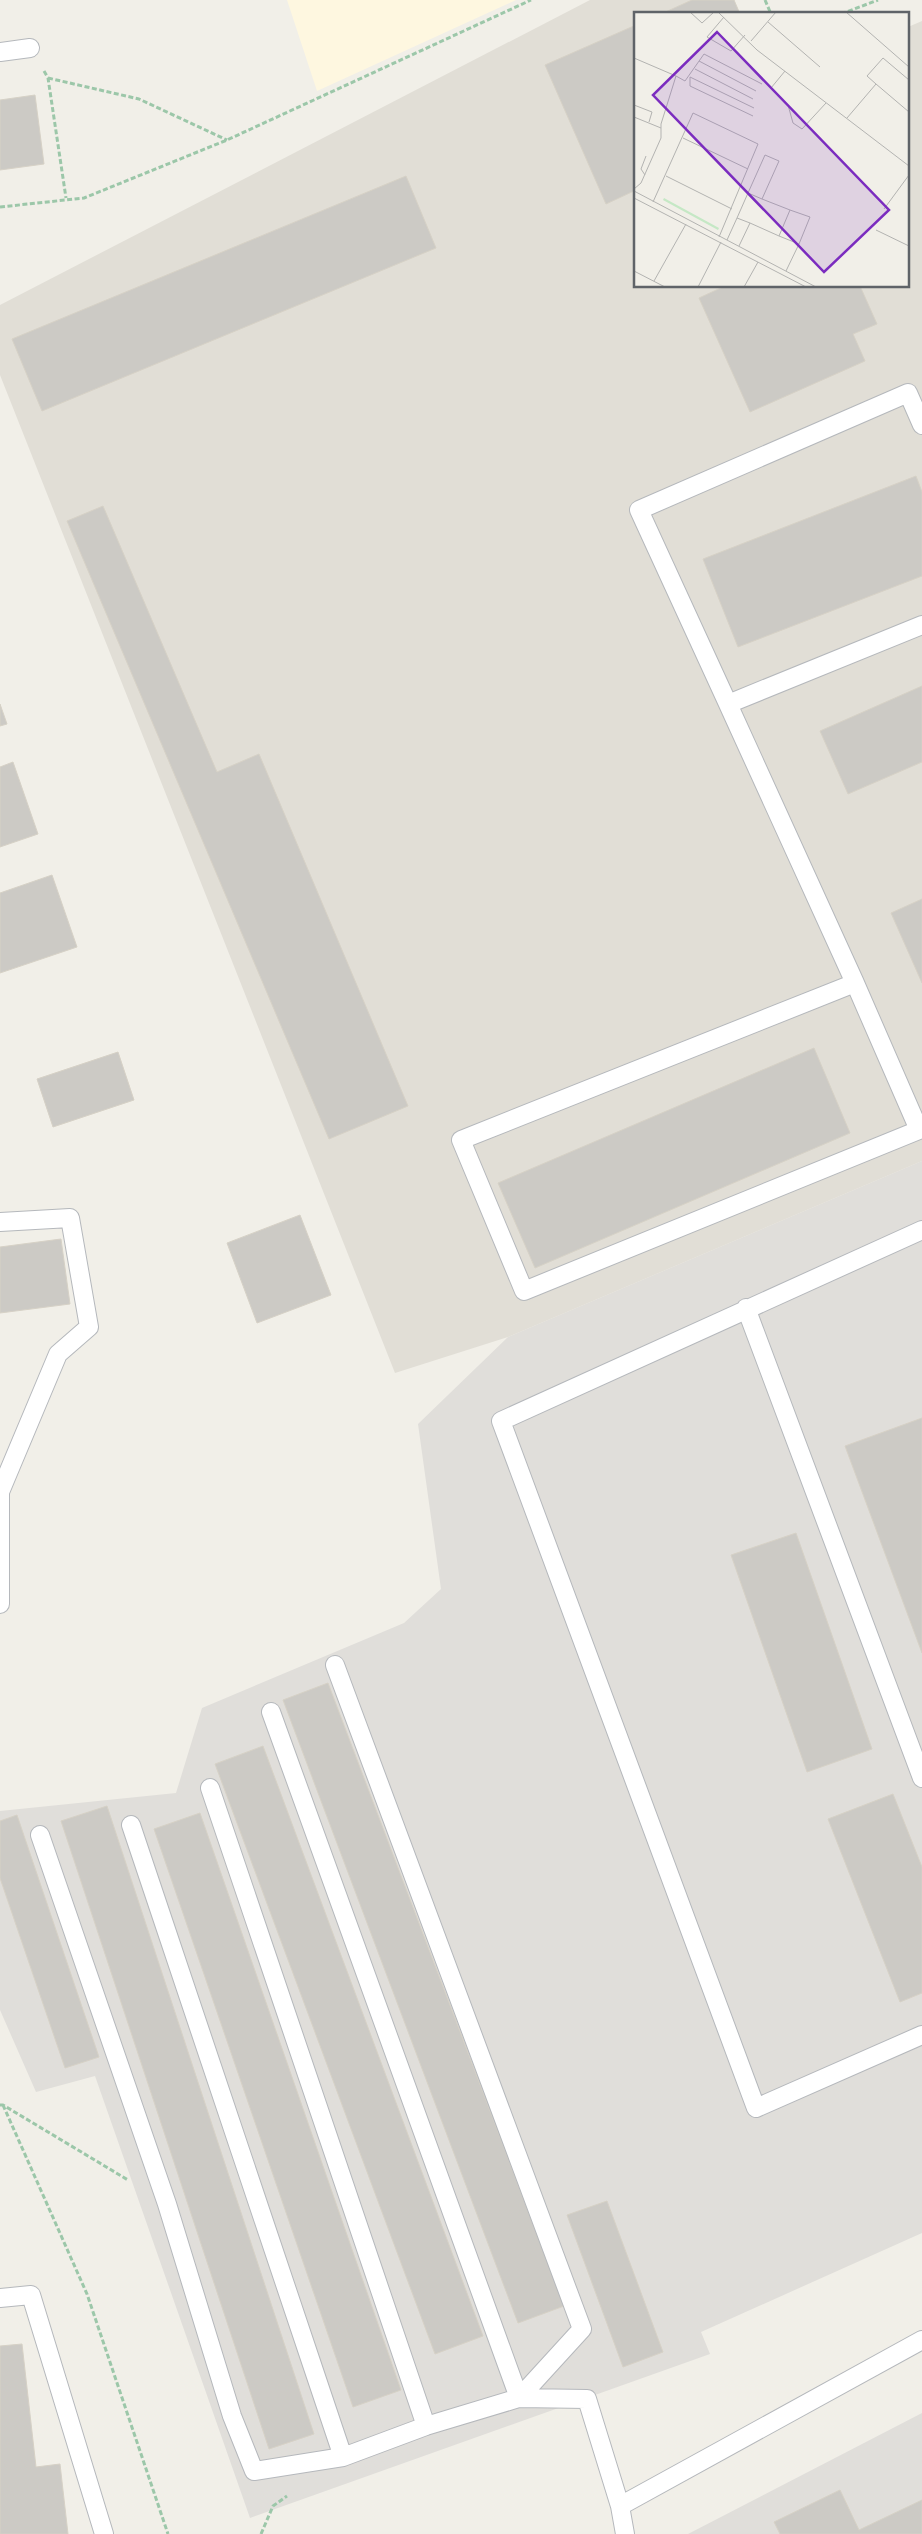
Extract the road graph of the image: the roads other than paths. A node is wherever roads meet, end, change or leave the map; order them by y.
1 (30, 48) road end
2 (0, 52) edge
3 (915, 390) edge
4 (922, 425) edge
5 (922, 625) edge
6 (728, 704) junction
7 (855, 983) junction
8 (921, 1130) edge
9 (0, 1222) edge
10 (922, 1230) edge
11 (746, 1308) junction
12 (0, 1604) edge
13 (335, 1665) dead end
14 (271, 1712) dead end
15 (922, 1778) edge
16 (210, 1788) dead end
17 (131, 1825) dead end
18 (40, 1835) dead end
19 (922, 2035) edge
20 (0, 2298) edge
21 (922, 2340) edge
22 (519, 2398) junction
23 (426, 2426) junction
24 (343, 2457) junction
25 (620, 2506) junction
26 (104, 2534) edge
27 (625, 2534) edge

1 - 2 lane
3 - 4 lane
3 - 6 lane
5 - 6 lane
6 - 7 lane
7 - 8 lane
7 - 8 lane
9 - 12 lane
10 - 11 lane
11 - 15 lane
11 - 19 lane
13 - 22 lane
14 - 22 lane
16 - 23 lane
17 - 24 lane
18 - 24 lane
20 - 26 lane
21 - 25 lane
22 - 23 lane
22 - 25 lane
23 - 24 lane
25 - 27 lane

